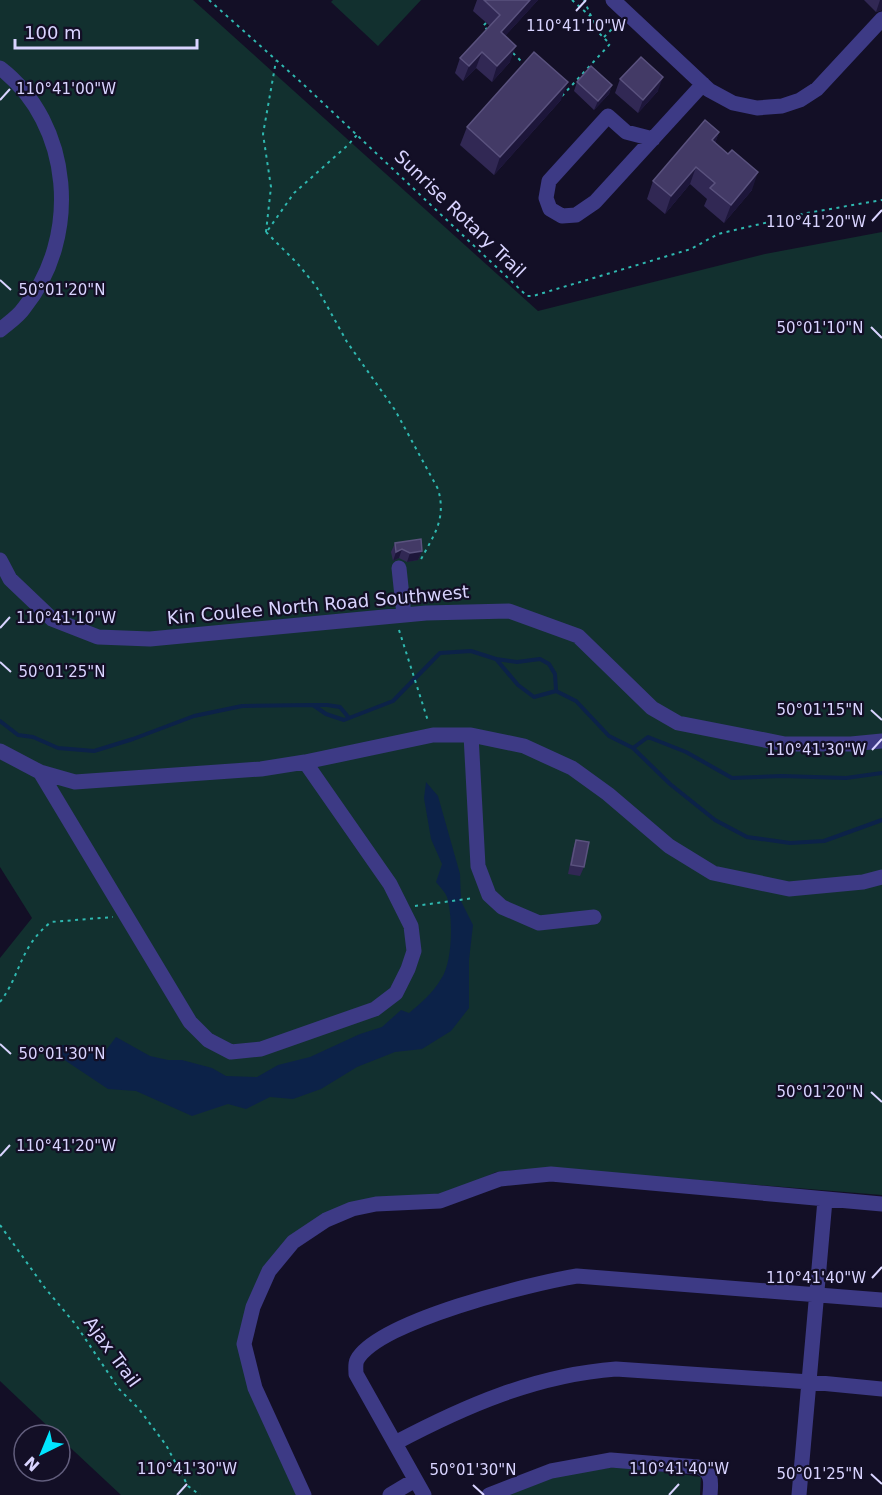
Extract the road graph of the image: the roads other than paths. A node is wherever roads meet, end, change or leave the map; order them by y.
1 (613, 0) edge
2 (882, 19) edge
3 (0, 68) edge
4 (703, 84) junction
5 (653, 139) junction
6 (0, 330) edge
7 (0, 560) edge
8 (399, 568) dead end
9 (399, 615) junction
10 (471, 735) junction
11 (882, 741) edge
12 (0, 751) edge
13 (305, 762) junction
14 (40, 772) junction
15 (75, 782) junction
16 (60, 802) junction
17 (882, 877) edge
18 (594, 917) dead end
19 (825, 1200) junction
20 (882, 1204) edge
21 (818, 1295) junction
22 (882, 1300) edge
23 (810, 1382) junction
24 (882, 1389) edge
25 (395, 1443) junction
26 (415, 1480) junction
27 (304, 1495) edge
28 (390, 1495) edge
29 (424, 1495) edge
30 (489, 1495) edge
31 (710, 1495) edge
32 (799, 1495) edge

1 - 4 street
2 - 4 street
3 - 6 street
4 - 5 street
5 - 5 street
7 - 9 street, Kin Coulee North Road Southwest
8 - 9 street
9 - 11 street, Kin Coulee North Road Southwest
10 - 13 street
10 - 17 street
10 - 18 street
12 - 14 street
13 - 15 street
13 - 16 street
14 - 15 street
14 - 16 street
15 - 16 street
19 - 20 street
19 - 21 street
19 - 27 street
21 - 22 street
21 - 23 street
21 - 25 street
23 - 24 street
23 - 25 street
23 - 32 street
25 - 26 street
26 - 28 street
26 - 29 street
30 - 31 street

